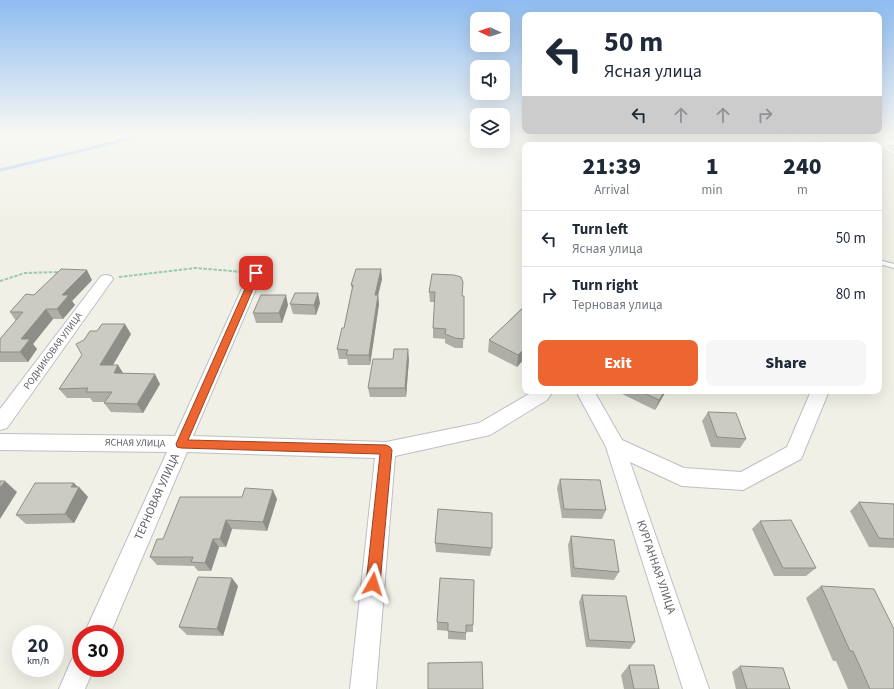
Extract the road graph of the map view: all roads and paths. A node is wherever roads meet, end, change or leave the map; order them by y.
1 (882, 263) edge
2 (894, 266) edge
3 (60, 272) edge
4 (256, 273) joint
5 (106, 279) joint
6 (0, 281) edge
7 (541, 394) edge
8 (587, 394) edge
9 (819, 394) edge
10 (0, 423) edge
11 (0, 442) edge
12 (181, 444) junction
13 (615, 446) junction
14 (386, 450) junction
15 (100, 625) edge
16 (77, 677) edge
17 (72, 689) edge
18 (363, 689) edge
19 (696, 689) edge

1 - 2 lane
3 - 6 path
4 - 5 path
4 - 12 street, ТЕРНОВАЯ УЛИЦА
5 - 10 street, РОДНИКОВАЯ УЛИЦА
7 - 14 street, ЯСНАЯ УЛИЦА
8 - 13 street, КУРГАННАЯ УЛИЦА
9 - 13 street
11 - 12 street, ЯСНАЯ УЛИЦА
12 - 14 street, ЯСНАЯ УЛИЦА
12 - 15 street, ТЕРНОВАЯ УЛИЦА
13 - 19 street, КУРГАННАЯ УЛИЦА
14 - 18 street
16 - 17 street

